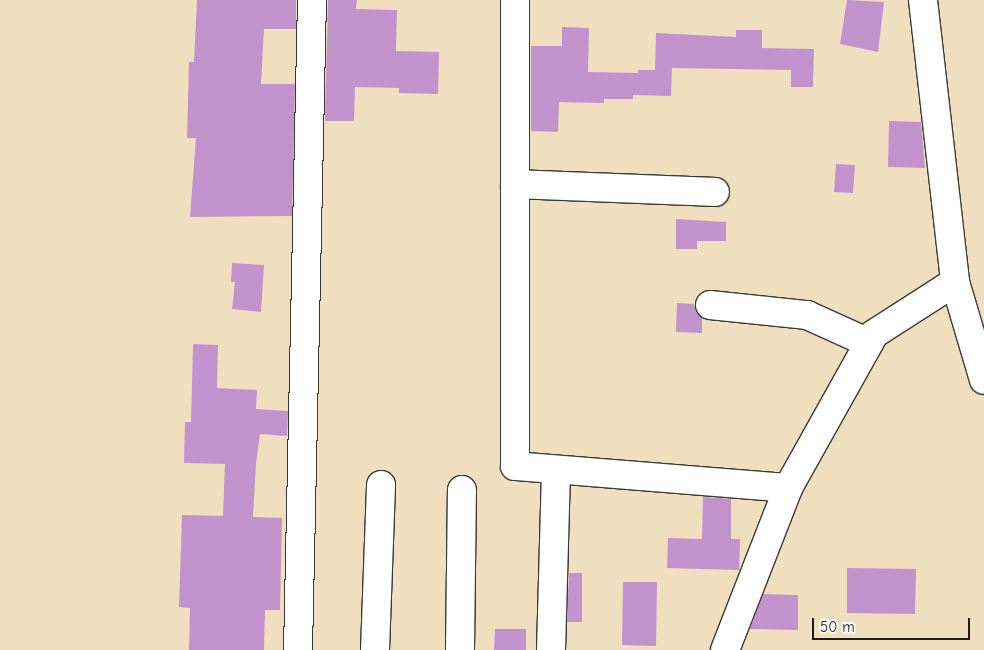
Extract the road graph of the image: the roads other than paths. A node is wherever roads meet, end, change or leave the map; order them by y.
1 (312, 0) edge
2 (515, 0) edge
3 (923, 0) edge
4 (515, 184) junction
5 (715, 192) dead end
6 (955, 282) junction
7 (710, 305) dead end
8 (869, 343) junction
9 (984, 380) edge
10 (556, 470) junction
11 (380, 485) dead end
12 (788, 488) junction
13 (462, 490) dead end
14 (298, 650) edge
15 (375, 650) edge
16 (460, 650) edge
17 (551, 650) edge
18 (725, 650) edge

1 - 14 street
2 - 4 street
3 - 6 street
4 - 5 street
4 - 10 street
6 - 8 street
6 - 9 street
7 - 8 street
8 - 12 street
10 - 12 street
10 - 17 street
11 - 15 street
12 - 18 street
13 - 16 street

